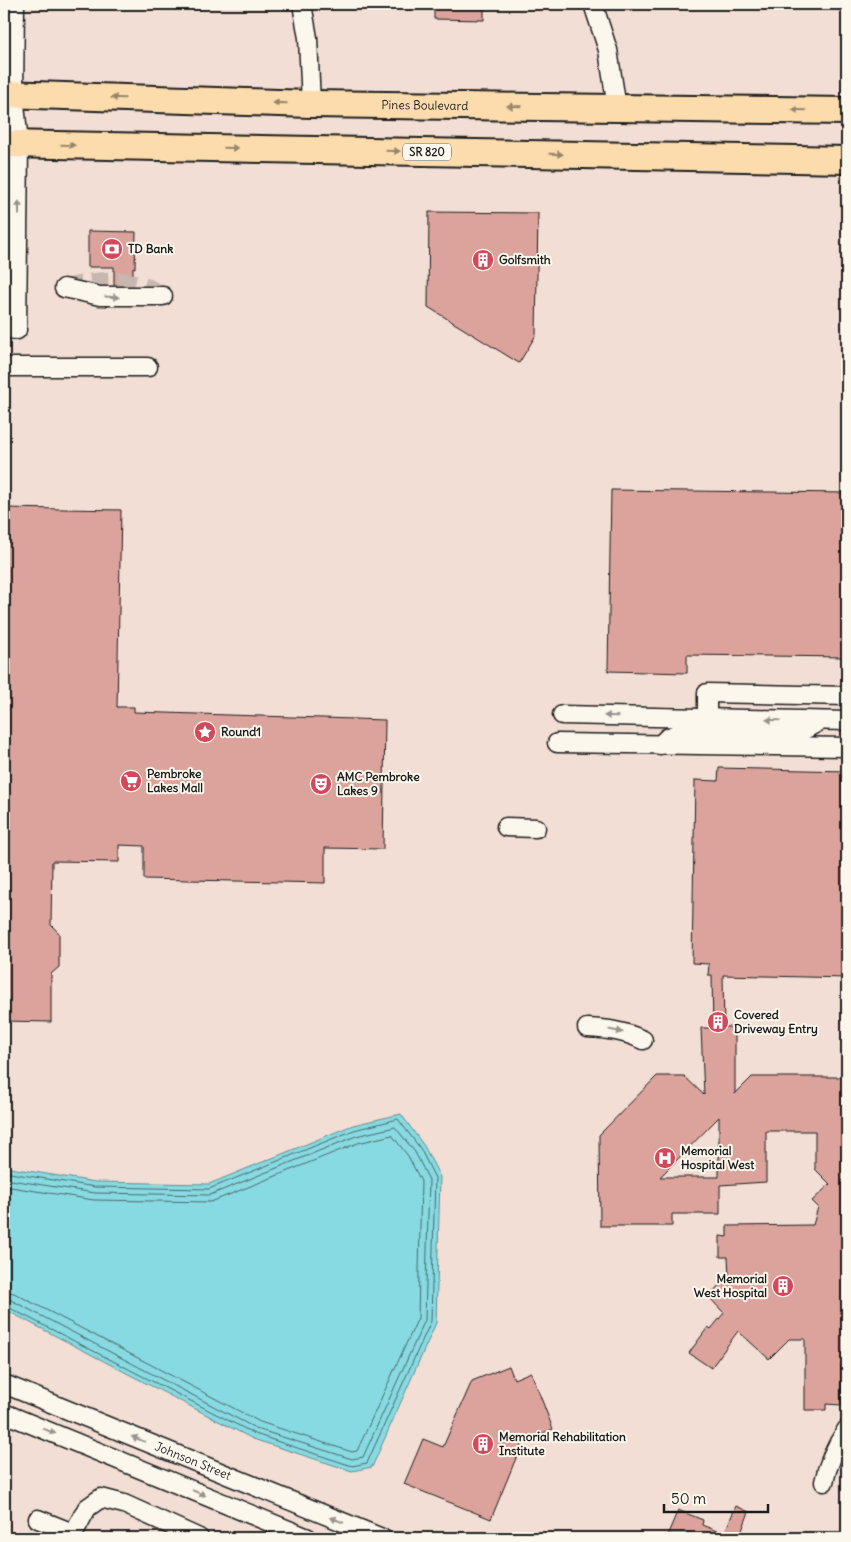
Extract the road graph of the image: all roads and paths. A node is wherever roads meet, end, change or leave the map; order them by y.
1 (15, 4) edge
2 (302, 4) edge
3 (593, 4) edge
4 (9, 94) edge
5 (311, 104) junction
6 (617, 108) junction
7 (847, 111) edge
8 (12, 144) edge
9 (847, 160) edge
10 (64, 288) dead end
11 (163, 296) dead end
12 (10, 330) edge
13 (4, 367) edge
14 (148, 367) dead end
15 (847, 696) edge
16 (562, 715) dead end
17 (847, 721) edge
18 (706, 732) junction
19 (557, 743) dead end
20 (847, 747) edge
21 (506, 827) dead end
22 (536, 828) dead end
23 (587, 1028) dead end
24 (643, 1040) dead end
25 (4, 1384) edge
26 (4, 1413) edge
27 (847, 1429) edge
28 (824, 1482) dead end
29 (38, 1519) dead end
30 (72, 1536) edge
31 (198, 1538) edge
32 (308, 1538) edge
33 (382, 1538) edge

1 - 4 street
2 - 5 street
3 - 6 street
5 -> 4 highway, Pines Boulevard
4 - 8 street
6 -> 5 highway, Pines Boulevard
7 -> 6 highway, Pines Boulevard
8 -> 9 highway, SR 820
12 -> 8 street
10 -> 11 street
13 - 14 street
15 - 18 street
18 -> 16 street
17 -> 18 street
18 - 19 street
18 - 20 street
21 - 22 street
23 -> 24 street
33 -> 25 street, Johnson Street
26 -> 32 street
27 - 28 street
29 - 30 street
30 - 31 street

